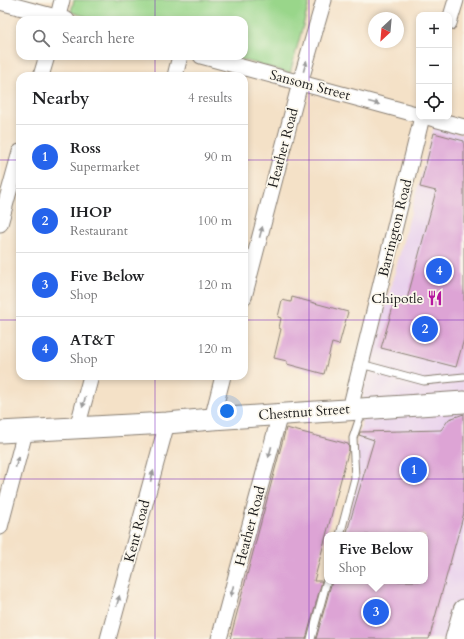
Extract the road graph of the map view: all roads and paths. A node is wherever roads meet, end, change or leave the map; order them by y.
1 (62, 0) edge
2 (324, 0) edge
3 (456, 0) edge
4 (0, 2) edge
5 (452, 13) edge
6 (50, 16) edge
7 (61, 16) edge
8 (46, 60) edge
9 (179, 60) edge
10 (216, 60) edge
11 (42, 72) edge
12 (176, 72) edge
13 (300, 83) junction
14 (416, 114) edge
15 (421, 120) edge
16 (438, 120) edge
17 (464, 127) edge
18 (16, 166) edge
19 (0, 224) edge
20 (248, 282) edge
21 (361, 364) junction
22 (464, 377) edge
23 (90, 380) edge
24 (222, 380) edge
25 (464, 402) edge
26 (357, 409) junction
27 (280, 414) junction
28 (212, 419) junction
29 (167, 423) junction
30 (77, 428) junction
31 (0, 432) edge
32 (25, 432) junction
33 (0, 527) edge
34 (341, 532) edge
35 (326, 584) edge
36 (464, 610) edge
37 (108, 639) edge
38 (220, 639) edge
39 (311, 639) edge
40 (456, 639) edge

1 - 7 street
13 -> 2 street, Heather Road
3 - 5 street
4 - 6 street
8 - 11 street
9 - 12 street
10 - 13 street, Sansom Street
13 -> 14 street, Sansom Street
20 -> 13 street, Heather Road
15 - 21 street, Barrington Road
16 - 17 street
18 - 19 street
21 - 22 lane
21 - 26 street, Barrington Road
23 -> 30 street
24 - 28 street
25 - 26 street, Chestnut Street
26 - 27 street, Chestnut Street
26 - 34 lane
27 - 28 street, Chestnut Street
27 -> 38 street, Heather Road
28 - 29 street, Chestnut Street
29 - 30 street, Chestnut Street
37 -> 29 street, Kent Road
30 - 32 street, Chestnut Street
31 - 32 street, Chestnut Street
33 -> 32 street
35 - 39 lane
36 - 40 street

